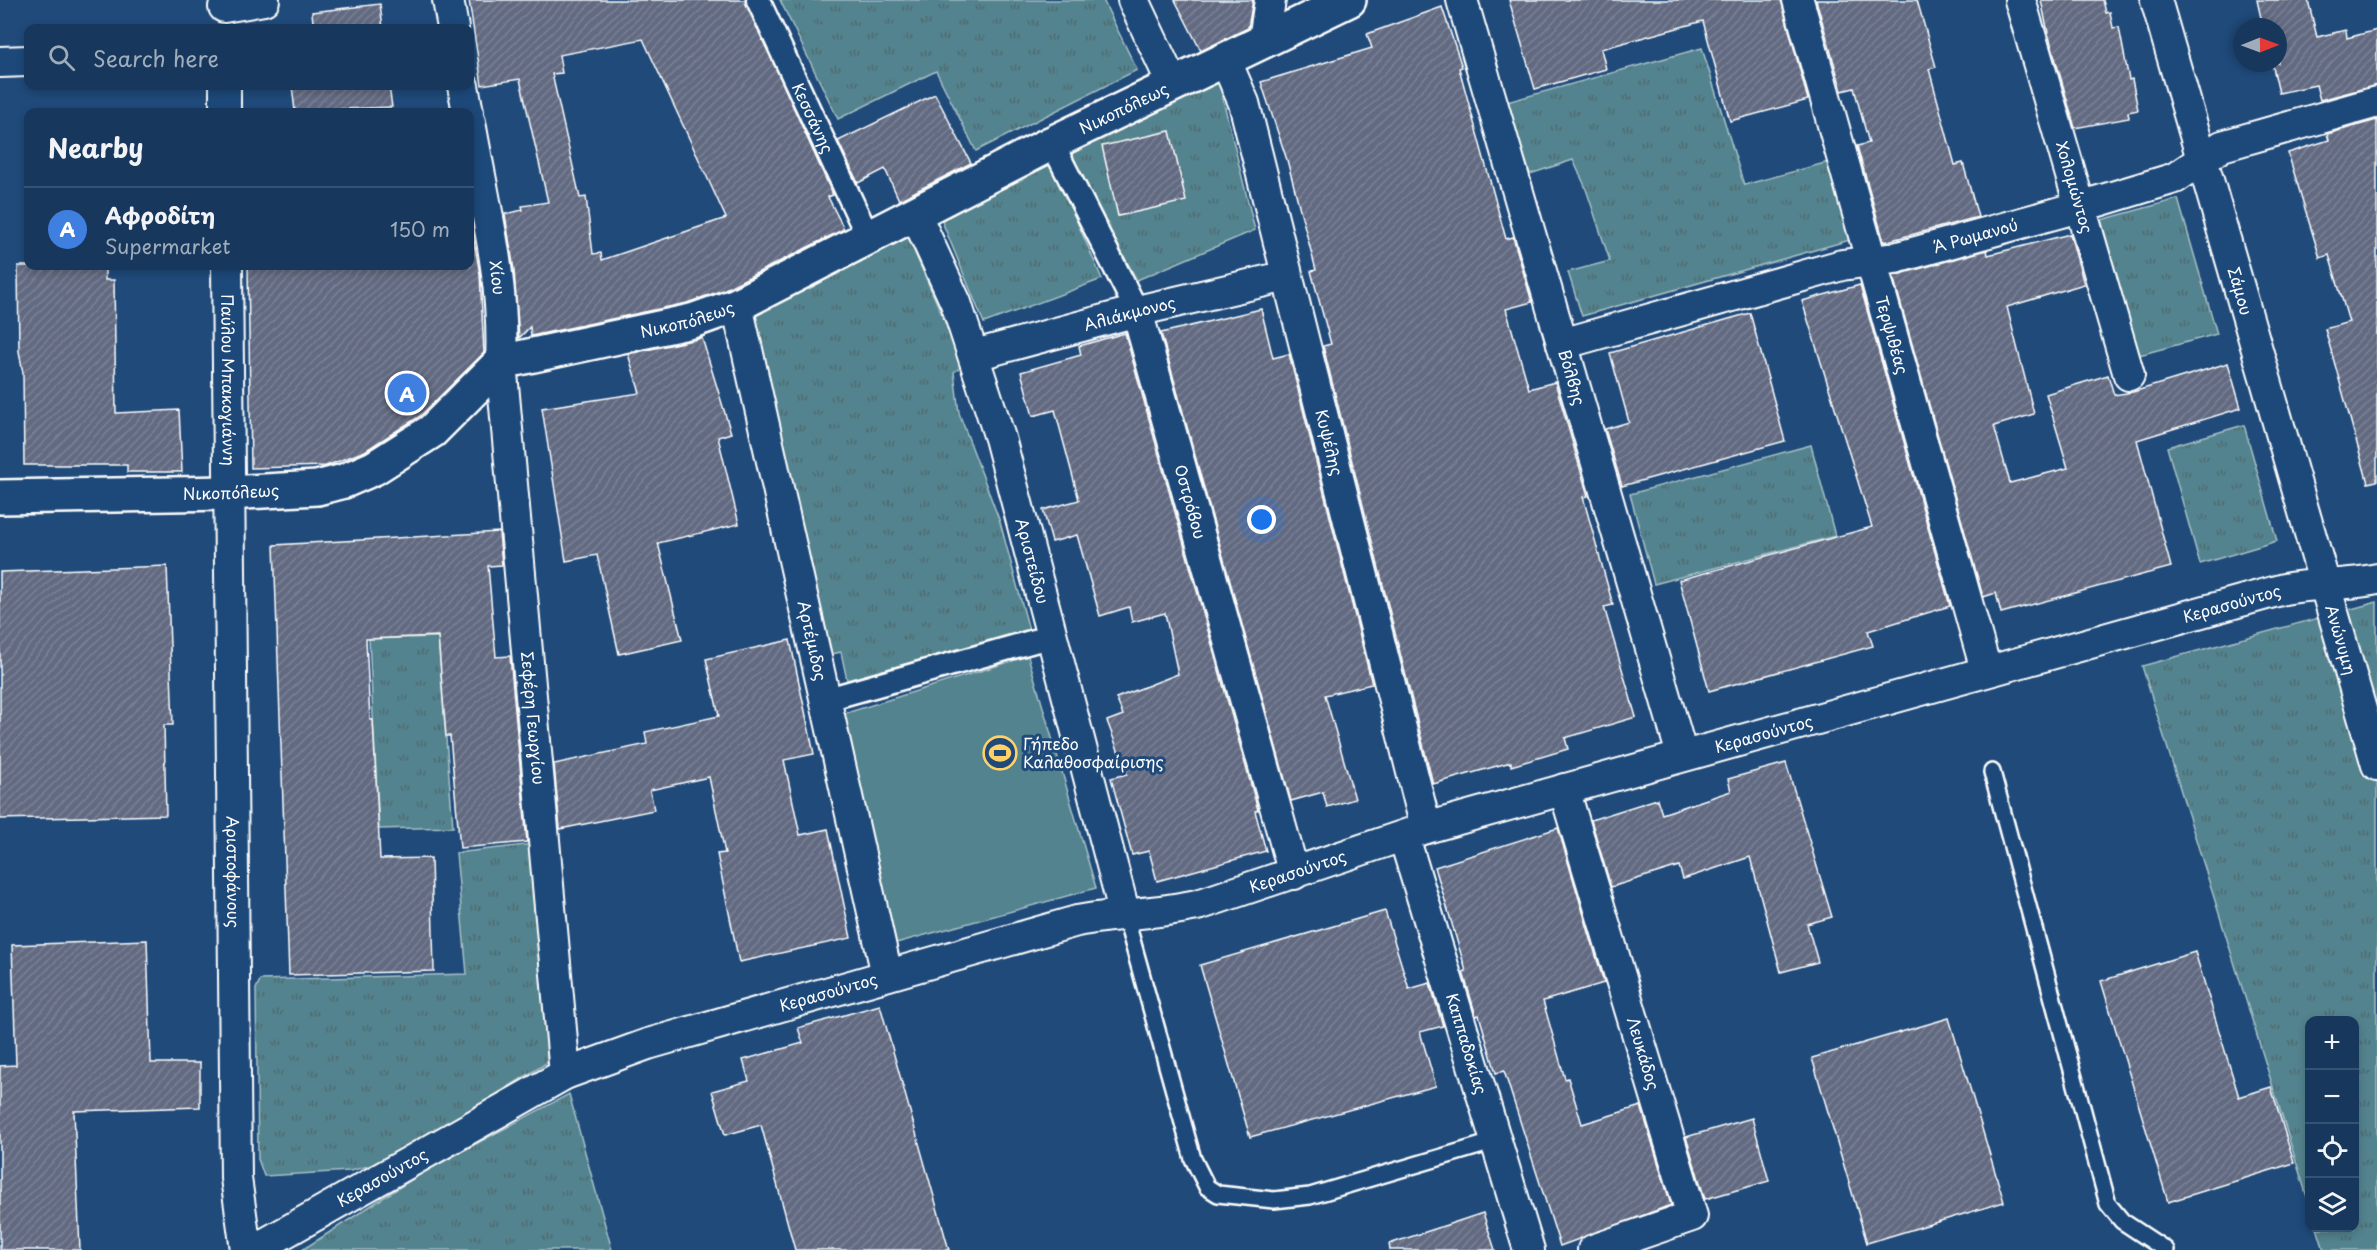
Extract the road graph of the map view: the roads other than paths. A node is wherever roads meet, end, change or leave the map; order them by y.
1 (264, 0) edge
2 (448, 0) edge
3 (758, 0) edge
4 (1133, 0) edge
5 (1270, 0) edge
6 (1349, 0) edge
7 (1461, 0) edge
8 (1798, 0) edge
9 (2020, 0) edge
10 (2156, 0) edge
11 (224, 12) edge
12 (452, 24) edge
13 (1264, 40) junction
14 (1225, 59) junction
15 (0, 62) edge
16 (24, 62) edge
17 (1172, 83) junction
18 (225, 90) edge
19 (464, 90) edge
20 (2377, 102) edge
21 (225, 108) edge
22 (467, 108) edge
23 (1052, 143) junction
24 (2202, 158) junction
25 (474, 174) edge
26 (476, 200) edge
27 (2079, 207) junction
28 (915, 213) junction
29 (868, 237) junction
30 (1872, 262) junction
31 (226, 270) edge
32 (1287, 276) junction
33 (737, 305) junction
34 (1137, 311) junction
35 (1562, 344) junction
36 (975, 355) junction
37 (501, 362) junction
38 (2129, 375) dead end
39 (228, 493) junction
40 (0, 497) edge
41 (2377, 579) edge
42 (2326, 582) junction
43 (1052, 636) junction
44 (1986, 670) junction
45 (824, 700) junction
46 (1682, 755) junction
47 (2377, 765) edge
48 (1992, 772) dead end
49 (1564, 789) junction
50 (1415, 832) junction
51 (1294, 874) junction
52 (1125, 915) junction
53 (887, 975) junction
54 (565, 1074) junction
55 (1496, 1141) junction
56 (246, 1250) edge
57 (254, 1250) edge
58 (1529, 1250) edge
59 (1593, 1250) edge
60 (2166, 1250) edge

1 - 11 street
2 - 12 street
3 - 29 street, Κεσσάνης
4 - 17 street
5 - 13 street
6 - 13 street, Νικοπόλεως
7 - 35 street, Βόλβης
8 - 30 street, Τερψιθέας
9 - 27 street, Χολομώντος
10 - 24 street, Σάμου
13 - 14 street, Νικοπόλεως
14 - 17 street, Νικοπόλεως
14 - 32 street, Κυψέλης
15 - 16 street
17 - 23 street, Νικοπόλεως
18 - 21 street
19 - 22 street
20 - 24 street, Α΄ Ρωμανού
23 - 28 street, Νικοπόλεως
23 - 34 street, Οστρόβου
24 - 27 street, Α΄ Ρωμανού
24 - 42 street, Σάμου
25 - 26 street, Χίου
26 - 37 street, Χίου
27 - 30 street, Α΄ Ρωμανού
27 - 38 street, Χολομώντος
28 - 29 street, Νικοπόλεως
28 - 36 street, Αριστείδου
29 - 33 street, Νικοπόλεως
30 - 35 street, Α΄ Ρωμανού
30 - 44 street, Τερψιθέας
31 - 39 street, Παύλου Μπακογιάννη
32 - 34 street, Αλιάκμονος
32 - 50 street, Κυψέλης
33 - 37 street, Νικοπόλεως
33 - 45 street, Αρτέμιδος
34 - 36 street, Αλιάκμονος
34 - 51 street, Οστρόβου
35 - 46 street, Βόλβης
36 - 43 street, Αριστείδου
37 - 39 street, Νικοπόλεως
37 - 54 street, Σεφέρη Γεωργίου
39 - 40 street, Νικοπόλεως
39 - 56 street, Αριστοφάνoυς
41 - 42 street, Κερασούντος
42 - 44 street, Κερασούντος
42 - 47 street, Ανώνυμη
43 - 45 street
43 - 52 street, Αριστείδου
44 - 46 street, Κερασούντος
45 - 53 street, Αρτέμιδος
46 - 49 street, Κερασούντος
48 - 60 lane
49 - 50 street, Κερασούντος
49 - 59 street, Λευκάδος
50 - 51 street, Κερασούντος
50 - 55 street, Καππαδοκίας
51 - 52 street, Κερασούντος
52 - 53 street, Κερασούντος
52 - 55 lane
53 - 54 street, Κερασούντος
54 - 57 street, Κερασούντος
55 - 58 street, Καππαδοκίας

